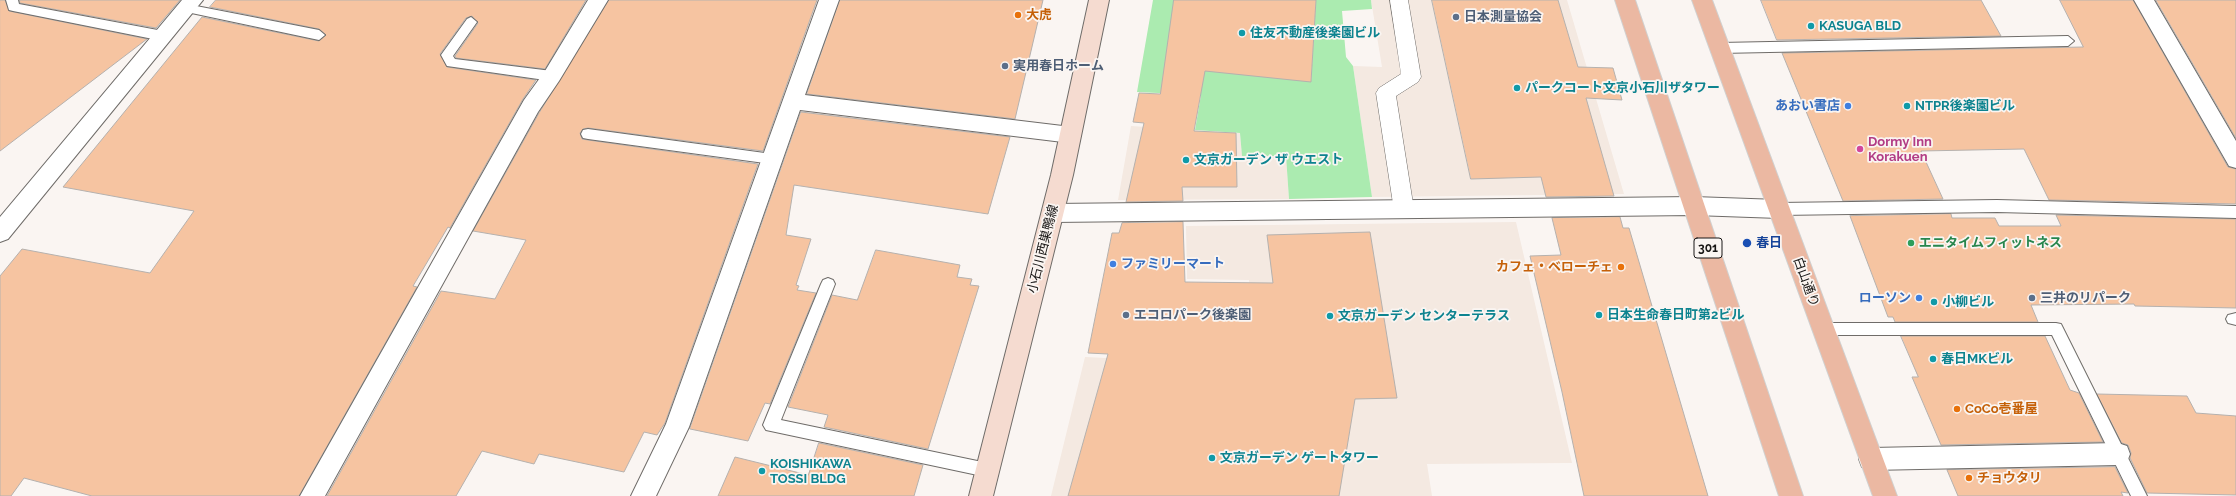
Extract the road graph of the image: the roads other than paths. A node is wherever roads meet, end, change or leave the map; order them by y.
1 (12, 0) edge
2 (598, 0) edge
3 (829, 0) edge
4 (1099, 0) edge
5 (1399, 0) edge
6 (1625, 0) edge
7 (1702, 0) edge
8 (2144, 0) edge
9 (189, 4) edge
10 (471, 22) dead end
11 (319, 35) dead end
12 (163, 36) junction
13 (2068, 41) dead end
14 (1720, 48) junction
15 (552, 76) junction
16 (794, 101) junction
17 (588, 134) dead end
18 (1071, 136) junction
19 (772, 160) junction
20 (2236, 160) edge
21 (1694, 206) junction
22 (1779, 209) junction
23 (1404, 210) junction
24 (2236, 212) edge
25 (1053, 213) junction
26 (0, 233) edge
27 (828, 284) dead end
28 (1824, 329) junction
29 (2118, 454) junction
30 (1871, 459) junction
31 (987, 470) junction
32 (312, 496) edge
33 (643, 496) edge
34 (981, 496) edge
35 (1791, 496) edge
36 (1885, 496) edge
37 (2138, 496) edge

1 - 12 lane
2 - 15 street
3 - 16 street
4 - 18 main road, 小石川西巣鴨線
5 - 23 street
6 - 21 main road, 301
7 - 14 main road, 白山通り
8 - 20 street
9 - 11 lane
9 - 12 street
10 - 15 lane
12 - 26 street
13 - 14 lane
14 - 22 main road, 白山通り
15 - 32 street
16 - 18 street
16 - 19 street
17 - 19 lane
18 - 25 main road, 小石川西巣鴨線
19 - 33 street
21 - 22 street
21 - 23 street
21 - 35 main road, 301
22 - 24 lane
22 - 28 main road, 白山通り
23 - 25 street
25 - 31 main road, 小石川西巣鴨線
27 - 31 lane
28 - 29 lane
28 - 30 main road, 白山通り
29 - 30 street
29 - 37 lane
30 - 36 main road, 白山通り
31 - 34 main road, 小石川西巣鴨線

